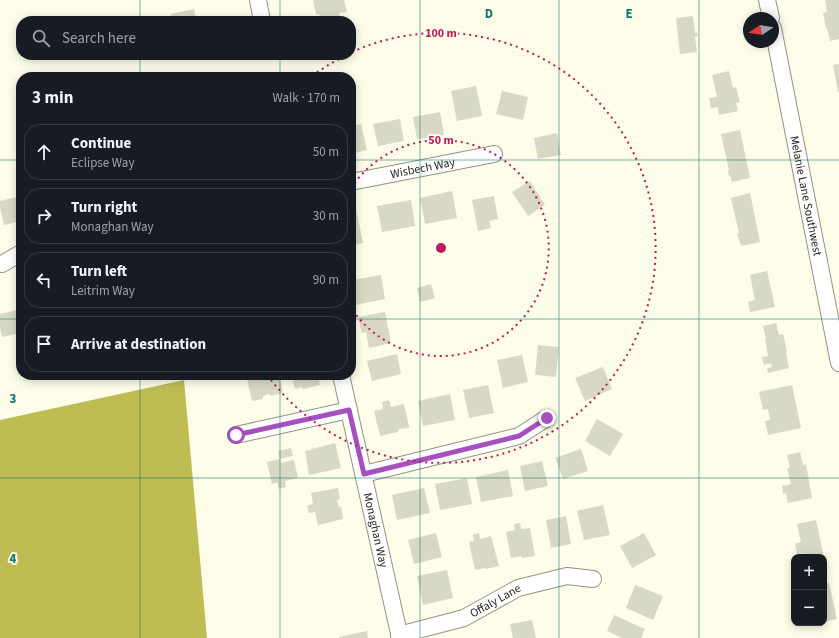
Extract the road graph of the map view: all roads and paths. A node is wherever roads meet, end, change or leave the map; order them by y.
1 (258, 0) edge
2 (768, 0) edge
3 (770, 12) edge
4 (261, 16) edge
5 (777, 48) edge
6 (494, 154) dead end
7 (356, 181) edge
8 (16, 256) edge
9 (2, 264) dead end
10 (839, 363) edge
11 (342, 380) edge
12 (349, 410) junction
13 (547, 418) dead end
14 (236, 435) dead end
15 (364, 474) junction
16 (593, 579) dead end
17 (399, 636) edge

1 - 4 street
2 - 3 street
5 - 10 street, Melanie Lane Southwest
6 - 7 street, Wisbech Way
8 - 9 street
11 - 12 street, Monaghan Way
12 - 14 street
12 - 15 street, Monaghan Way
13 - 15 street
15 - 17 street, Monaghan Way
16 - 17 street, Offaly Lane

